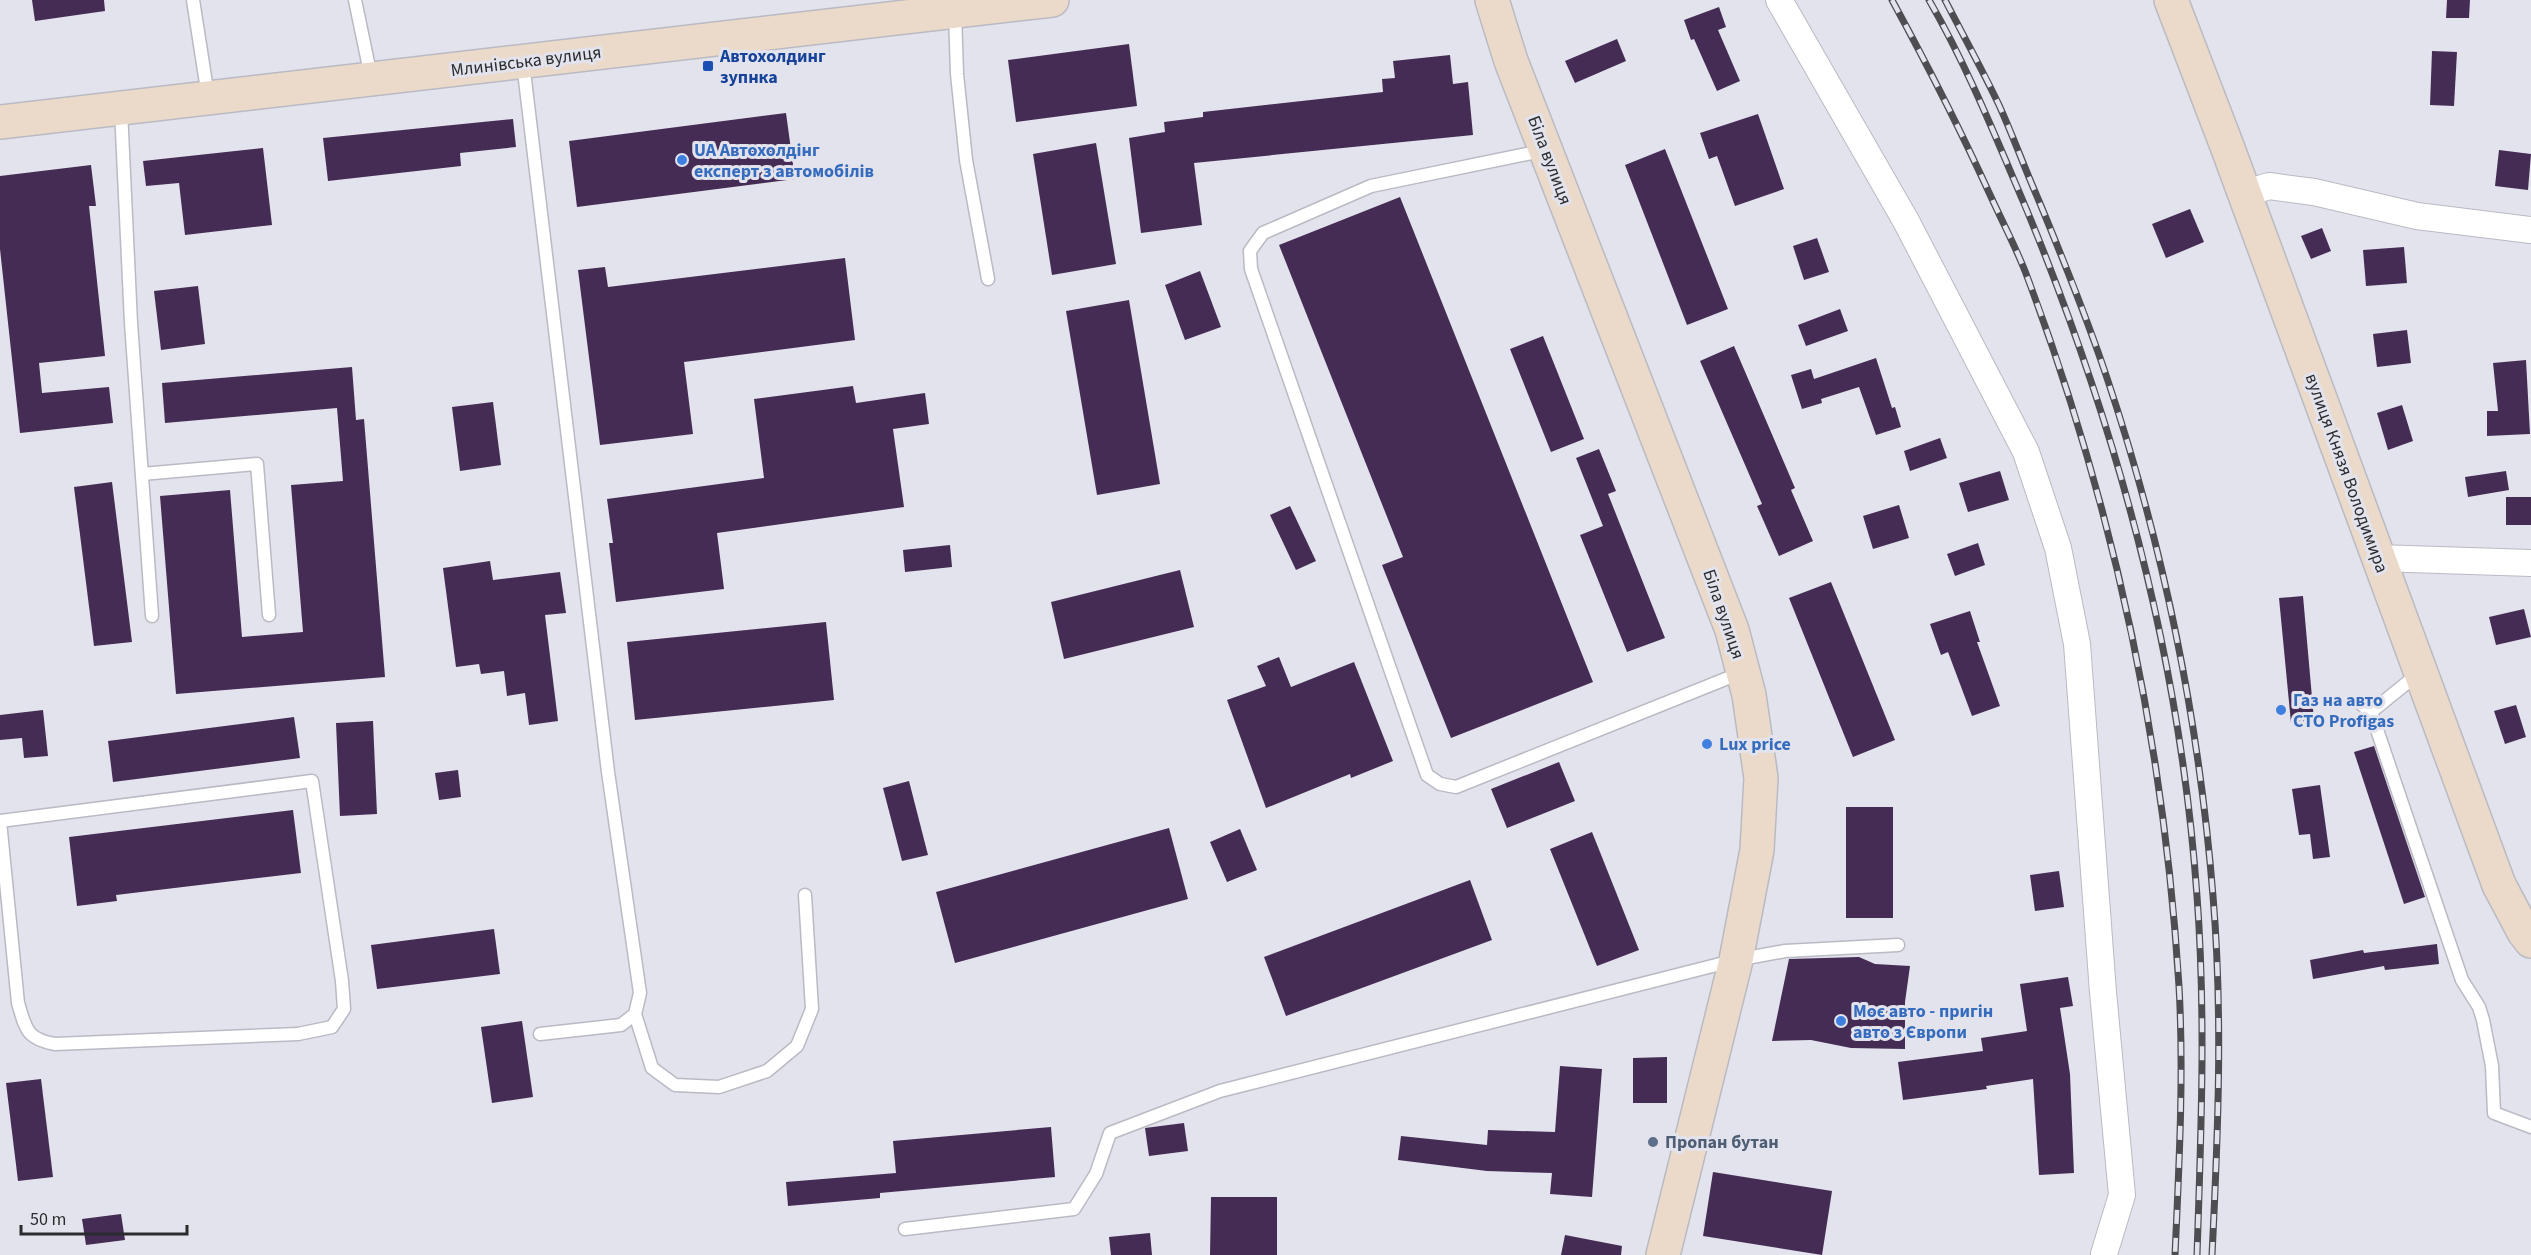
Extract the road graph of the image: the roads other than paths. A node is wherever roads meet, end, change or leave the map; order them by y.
1 (193, 0) edge
2 (356, 0) edge
3 (1052, 0) edge
4 (1492, 0) edge
5 (1779, 0) edge
6 (2171, 0) edge
7 (934, 9) edge
8 (522, 62) junction
9 (371, 78) junction
10 (208, 97) junction
11 (121, 109) junction
12 (0, 122) edge
13 (1547, 150) junction
14 (2244, 194) junction
15 (2531, 230) edge
16 (988, 279) dead end
17 (142, 474) junction
18 (2378, 558) junction
19 (2528, 566) edge
20 (269, 615) dead end
21 (152, 616) dead end
22 (2420, 671) junction
23 (1743, 672) junction
24 (2361, 704) dead end
25 (2372, 712) junction
26 (0, 821) edge
27 (805, 895) dead end
28 (2531, 941) edge
29 (1898, 945) dead end
30 (1736, 960) junction
31 (635, 1014) junction
32 (540, 1034) dead end
33 (2531, 1127) edge
34 (905, 1229) dead end
35 (2104, 1254) edge
36 (1663, 1255) edge

1 - 10 lane
2 - 9 lane
3 - 7 main road, Млинівська вулиця
4 - 13 main road, Біла вулиця
5 - 35 street
6 - 14 main road, вулиця Князя Володимира
7 - 8 main road, Млинівська вулиця
7 - 16 lane
8 - 9 main road, Млинівська вулиця
8 - 31 lane
9 - 10 main road, Млинівська вулиця
10 - 11 main road, Млинівська вулиця
11 - 12 main road, Млинівська вулиця
11 - 17 lane
13 - 23 main road, Біла вулиця
13 - 23 lane
14 - 15 street
14 - 18 main road, вулиця Князя Володимира
17 - 20 lane
17 - 21 lane
18 - 19 street
18 - 22 main road, вулиця Князя Володимира
22 - 25 lane
22 - 28 main road, вулиця Князя Володимира
23 - 30 main road, Біла вулиця
24 - 25 lane
25 - 33 lane
26 - 26 lane
27 - 31 lane
29 - 30 lane
30 - 34 lane
30 - 36 main road, Біла вулиця
31 - 32 lane

